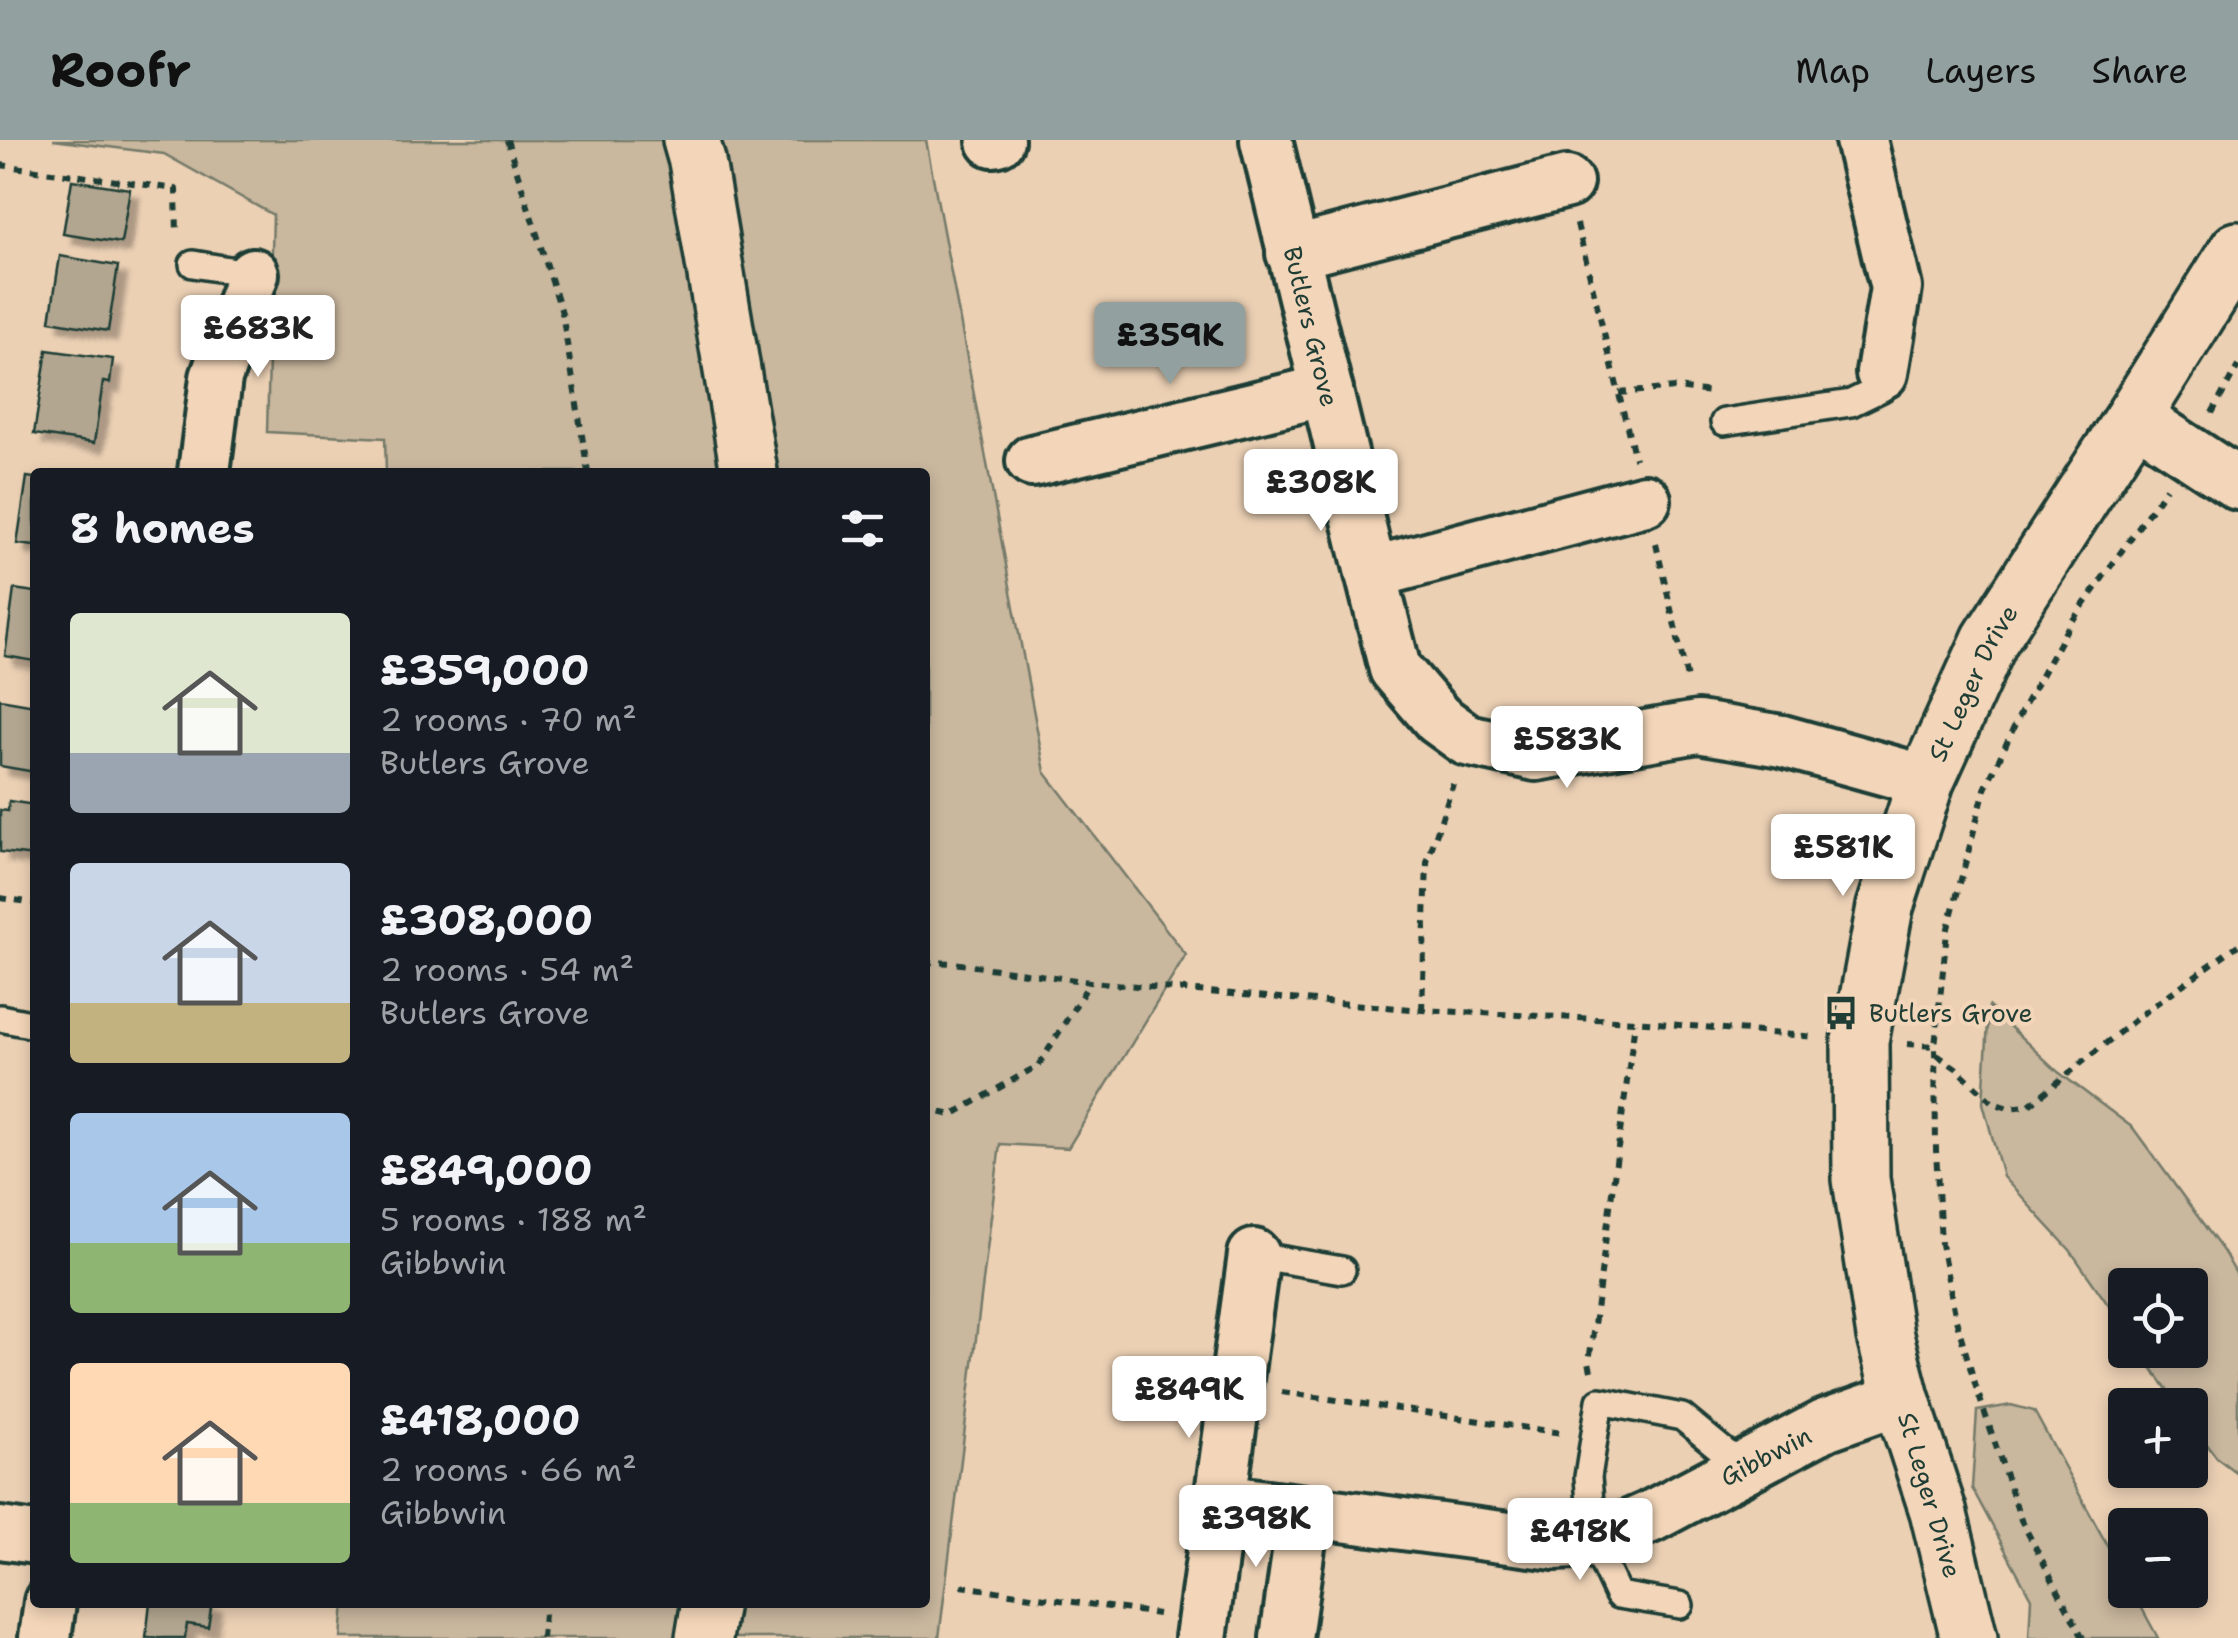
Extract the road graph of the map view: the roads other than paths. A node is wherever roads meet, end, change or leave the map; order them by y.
1 (692, 140) edge
2 (1266, 140) edge
3 (1861, 140) edge
4 (1567, 182) road end
5 (2238, 250) edge
6 (1292, 253) junction
7 (194, 264) road end
8 (252, 274) joint
9 (1882, 372) joint
10 (1327, 390) junction
11 (2134, 416) junction
12 (1724, 422) dead end
13 (1032, 461) dead end
14 (205, 468) edge
15 (748, 468) edge
16 (2238, 484) edge
17 (1645, 500) road end
18 (1371, 573) junction
19 (1926, 781) junction
20 (0, 1018) edge
21 (30, 1024) edge
22 (1254, 1255) joint
23 (1342, 1270) dead end
24 (1901, 1398) junction
25 (1742, 1468) junction
26 (1221, 1500) junction
27 (1304, 1512) junction
28 (0, 1533) edge
29 (30, 1537) edge
30 (1593, 1542) junction
31 (1680, 1605) dead end
32 (49, 1608) edge
33 (709, 1608) edge
34 (1202, 1629) edge
35 (45, 1638) edge
36 (704, 1638) edge
37 (1286, 1638) edge
38 (1968, 1638) edge

1 - 15 street
2 - 6 street, Butlers Grove
3 - 9 street
4 - 6 street
5 - 11 street, St Leger Drive
6 - 10 street, Butlers Grove
7 - 8 lane
8 - 14 street
9 - 12 lane
10 - 13 street
10 - 18 street, Butlers Grove
11 - 16 street
11 - 19 street, St Leger Drive
17 - 18 street
18 - 19 street, Butlers Grove
19 - 24 street, St Leger Drive
20 - 21 lane
22 - 23 lane
22 - 26 street
24 - 25 street, Gibbwin
24 - 38 street, St Leger Drive
25 - 30 street, Gibbwin
25 - 30 lane
26 - 27 street, Gibbwin
26 - 34 street
27 - 30 street, Gibbwin
27 - 37 street
28 - 29 street
30 - 31 lane
32 - 35 street
33 - 36 street

